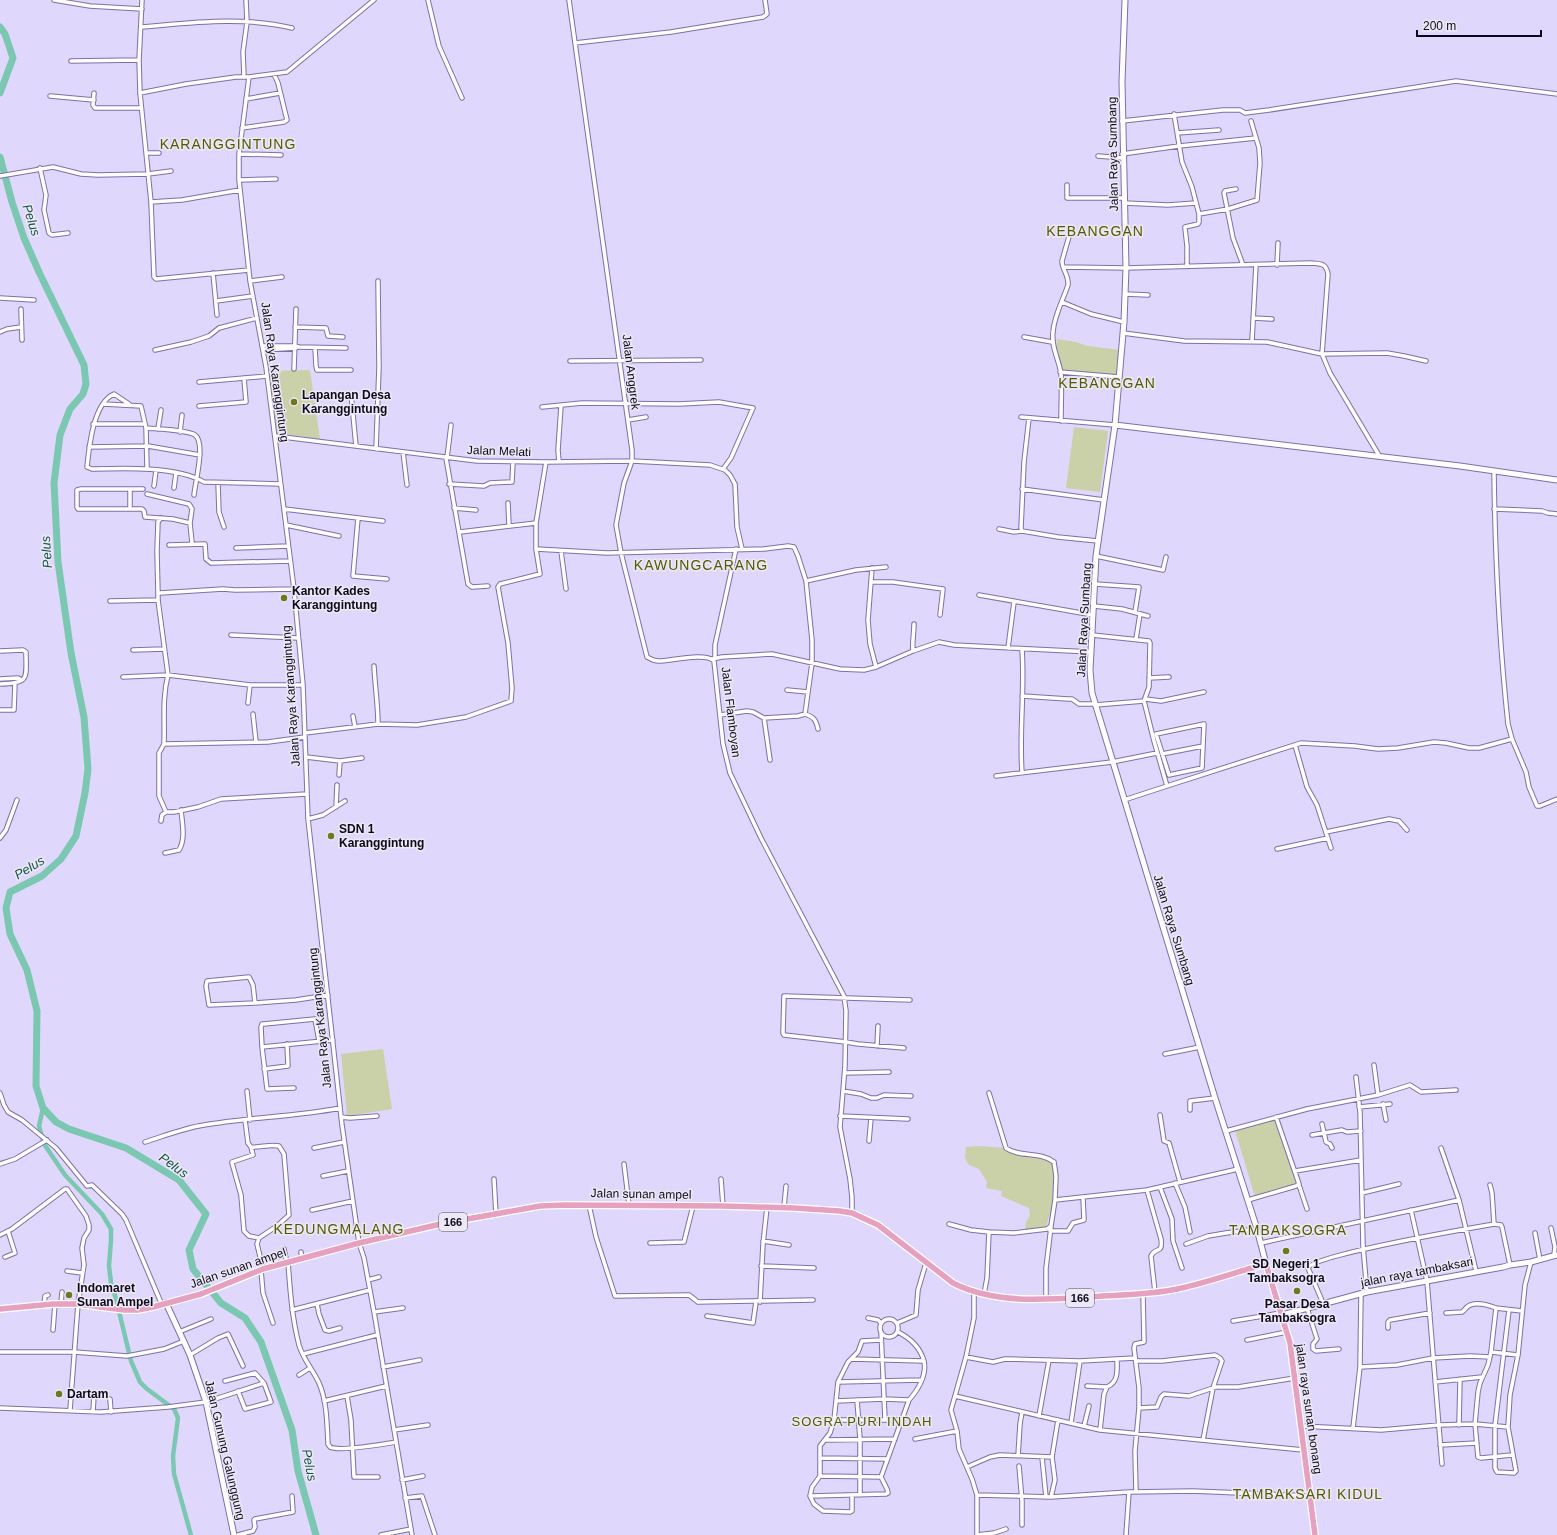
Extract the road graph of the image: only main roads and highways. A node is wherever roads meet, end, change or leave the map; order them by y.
1 (1266, 1264) joint
2 (0, 1309) edge
3 (1315, 1535) edge

1 - 2 main road, Jalan sunan ampel / 166
1 - 3 main road, jalan raya sunan bonang

